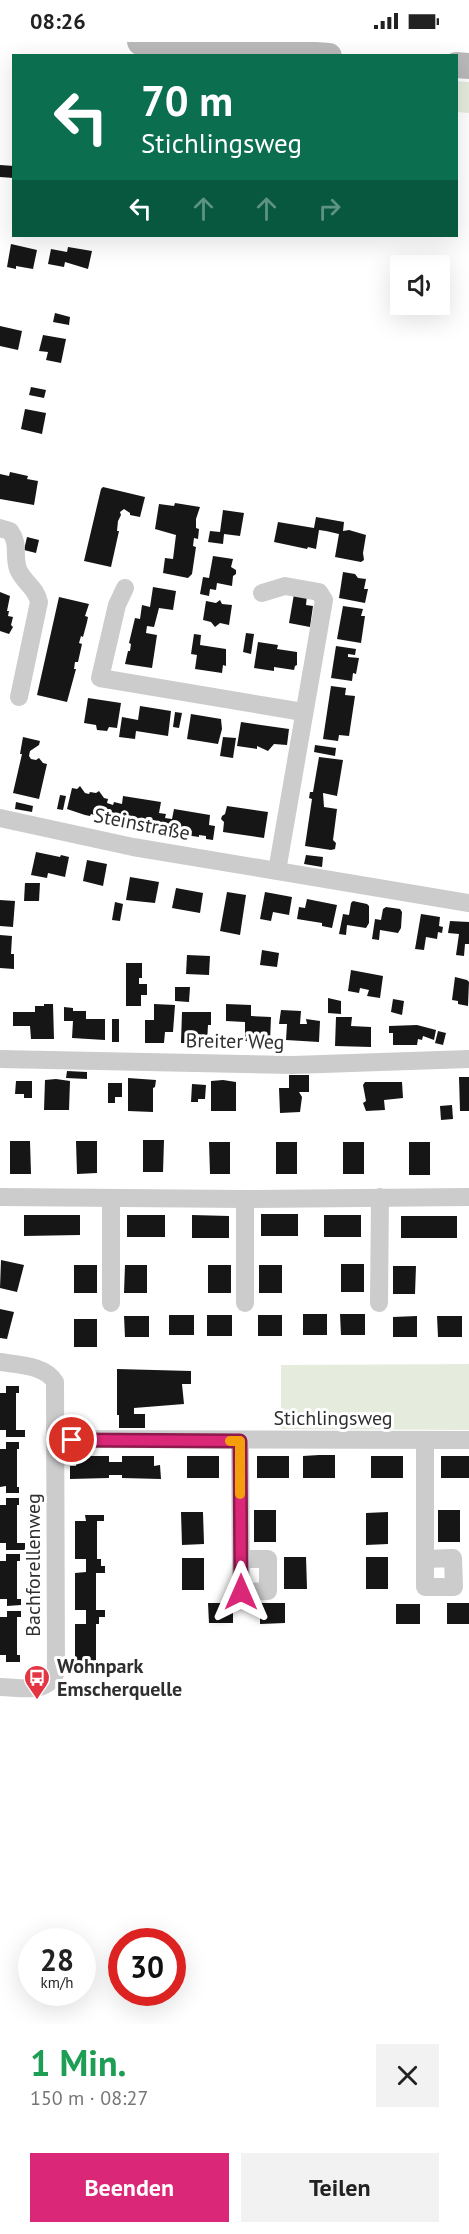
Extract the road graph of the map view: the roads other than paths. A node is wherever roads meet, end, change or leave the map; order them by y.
1 (140, 42) edge
2 (302, 54) edge
3 (0, 528) edge
4 (125, 588) dead end
5 (262, 593) dead end
6 (19, 697) dead end
7 (303, 712) junction
8 (0, 818) edge
9 (277, 871) junction
10 (469, 903) edge
11 (0, 1059) edge
12 (469, 1059) edge
13 (0, 1197) edge
14 (380, 1197) junction
15 (469, 1197) edge
16 (111, 1198) junction
17 (245, 1199) junction
18 (379, 1302) dead end
19 (111, 1303) dead end
20 (245, 1303) dead end
21 (0, 1362) edge
22 (55, 1439) junction
23 (425, 1440) junction
24 (469, 1440) edge
25 (240, 1441) junction
26 (425, 1558) dead end
27 (241, 1559) dead end
28 (0, 1687) edge

1 - 2 main road
3 - 6 street
4 - 7 street
5 - 7 street
7 - 9 street
8 - 9 street, Steinstraße
9 - 10 street, Steinstraße
11 - 12 street, Breiter Weg
13 - 16 street
14 - 15 street
14 - 17 street
14 - 18 street
16 - 17 street
16 - 19 street
17 - 20 street
21 - 22 street, Bachforellenweg
22 - 25 street, Stichlingsweg
22 - 28 street, Bachforellenweg
23 - 24 street, Stichlingsweg
23 - 25 street, Stichlingsweg
23 - 26 street
25 - 27 street

